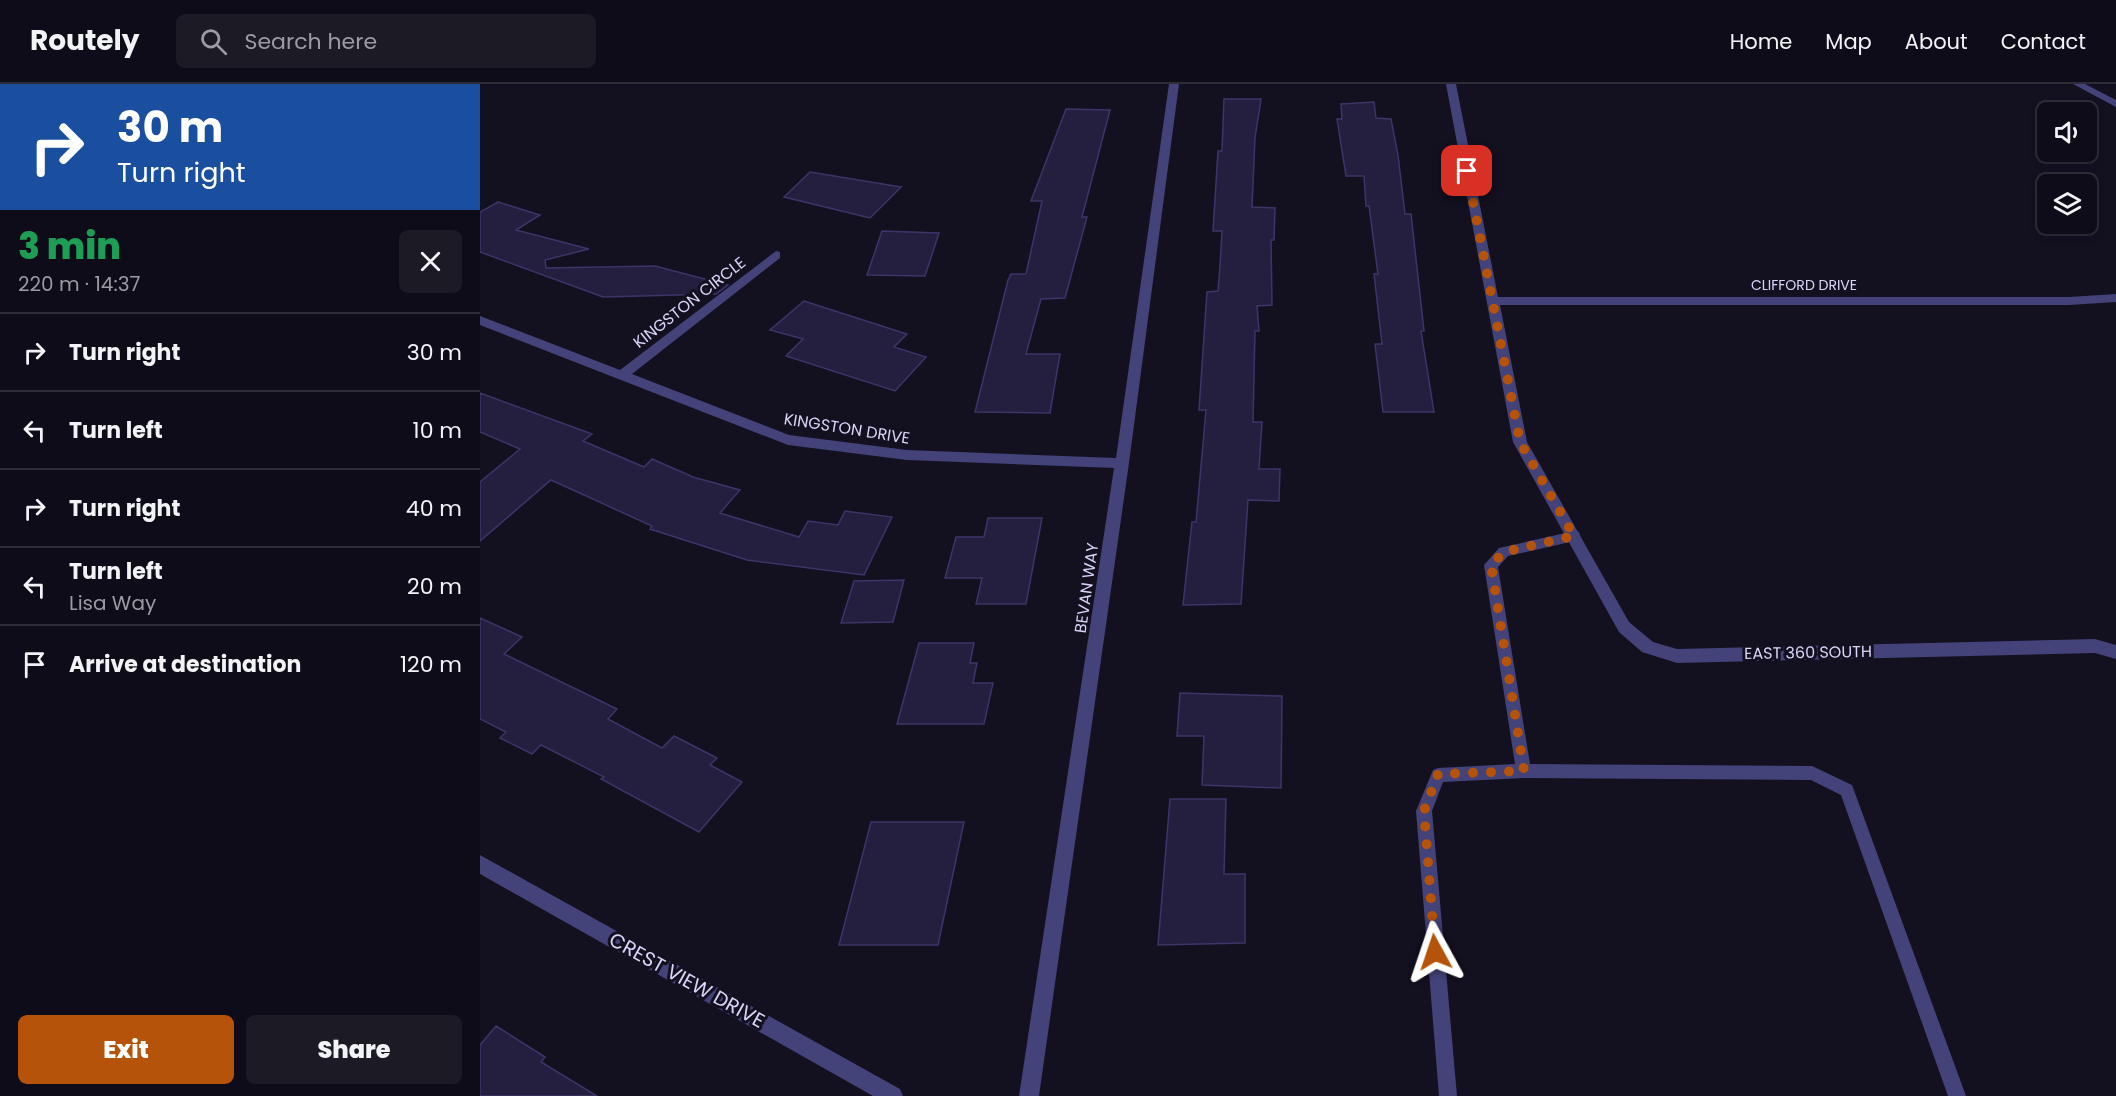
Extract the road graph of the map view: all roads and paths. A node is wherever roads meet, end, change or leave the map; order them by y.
1 (1174, 84) edge
2 (1451, 84) edge
3 (2078, 84) edge
4 (2116, 104) edge
5 (777, 255) dead end
6 (2116, 298) edge
7 (1491, 301) junction
8 (480, 320) edge
9 (622, 375) junction
10 (1122, 463) junction
11 (1571, 531) junction
12 (2116, 652) edge
13 (1524, 771) junction
14 (480, 864) edge
15 (893, 1096) edge
16 (1029, 1096) edge
17 (1448, 1096) edge
18 (1957, 1096) edge

1 - 10 street, BEVAN WAY
2 - 7 street, EAST 360 SOUTH
3 - 4 street
5 - 9 street, KINGSTON CIRCLE
6 - 7 street, CLIFFORD DRIVE
7 - 11 street, EAST 360 SOUTH
8 - 9 street, KINGSTON DRIVE
9 - 10 street, KINGSTON DRIVE
10 - 16 street, BEVAN WAY
11 - 12 street, EAST 360 SOUTH
11 - 13 lane
13 - 17 lane
13 - 18 lane
14 - 15 street, CREST VIEW DRIVE

